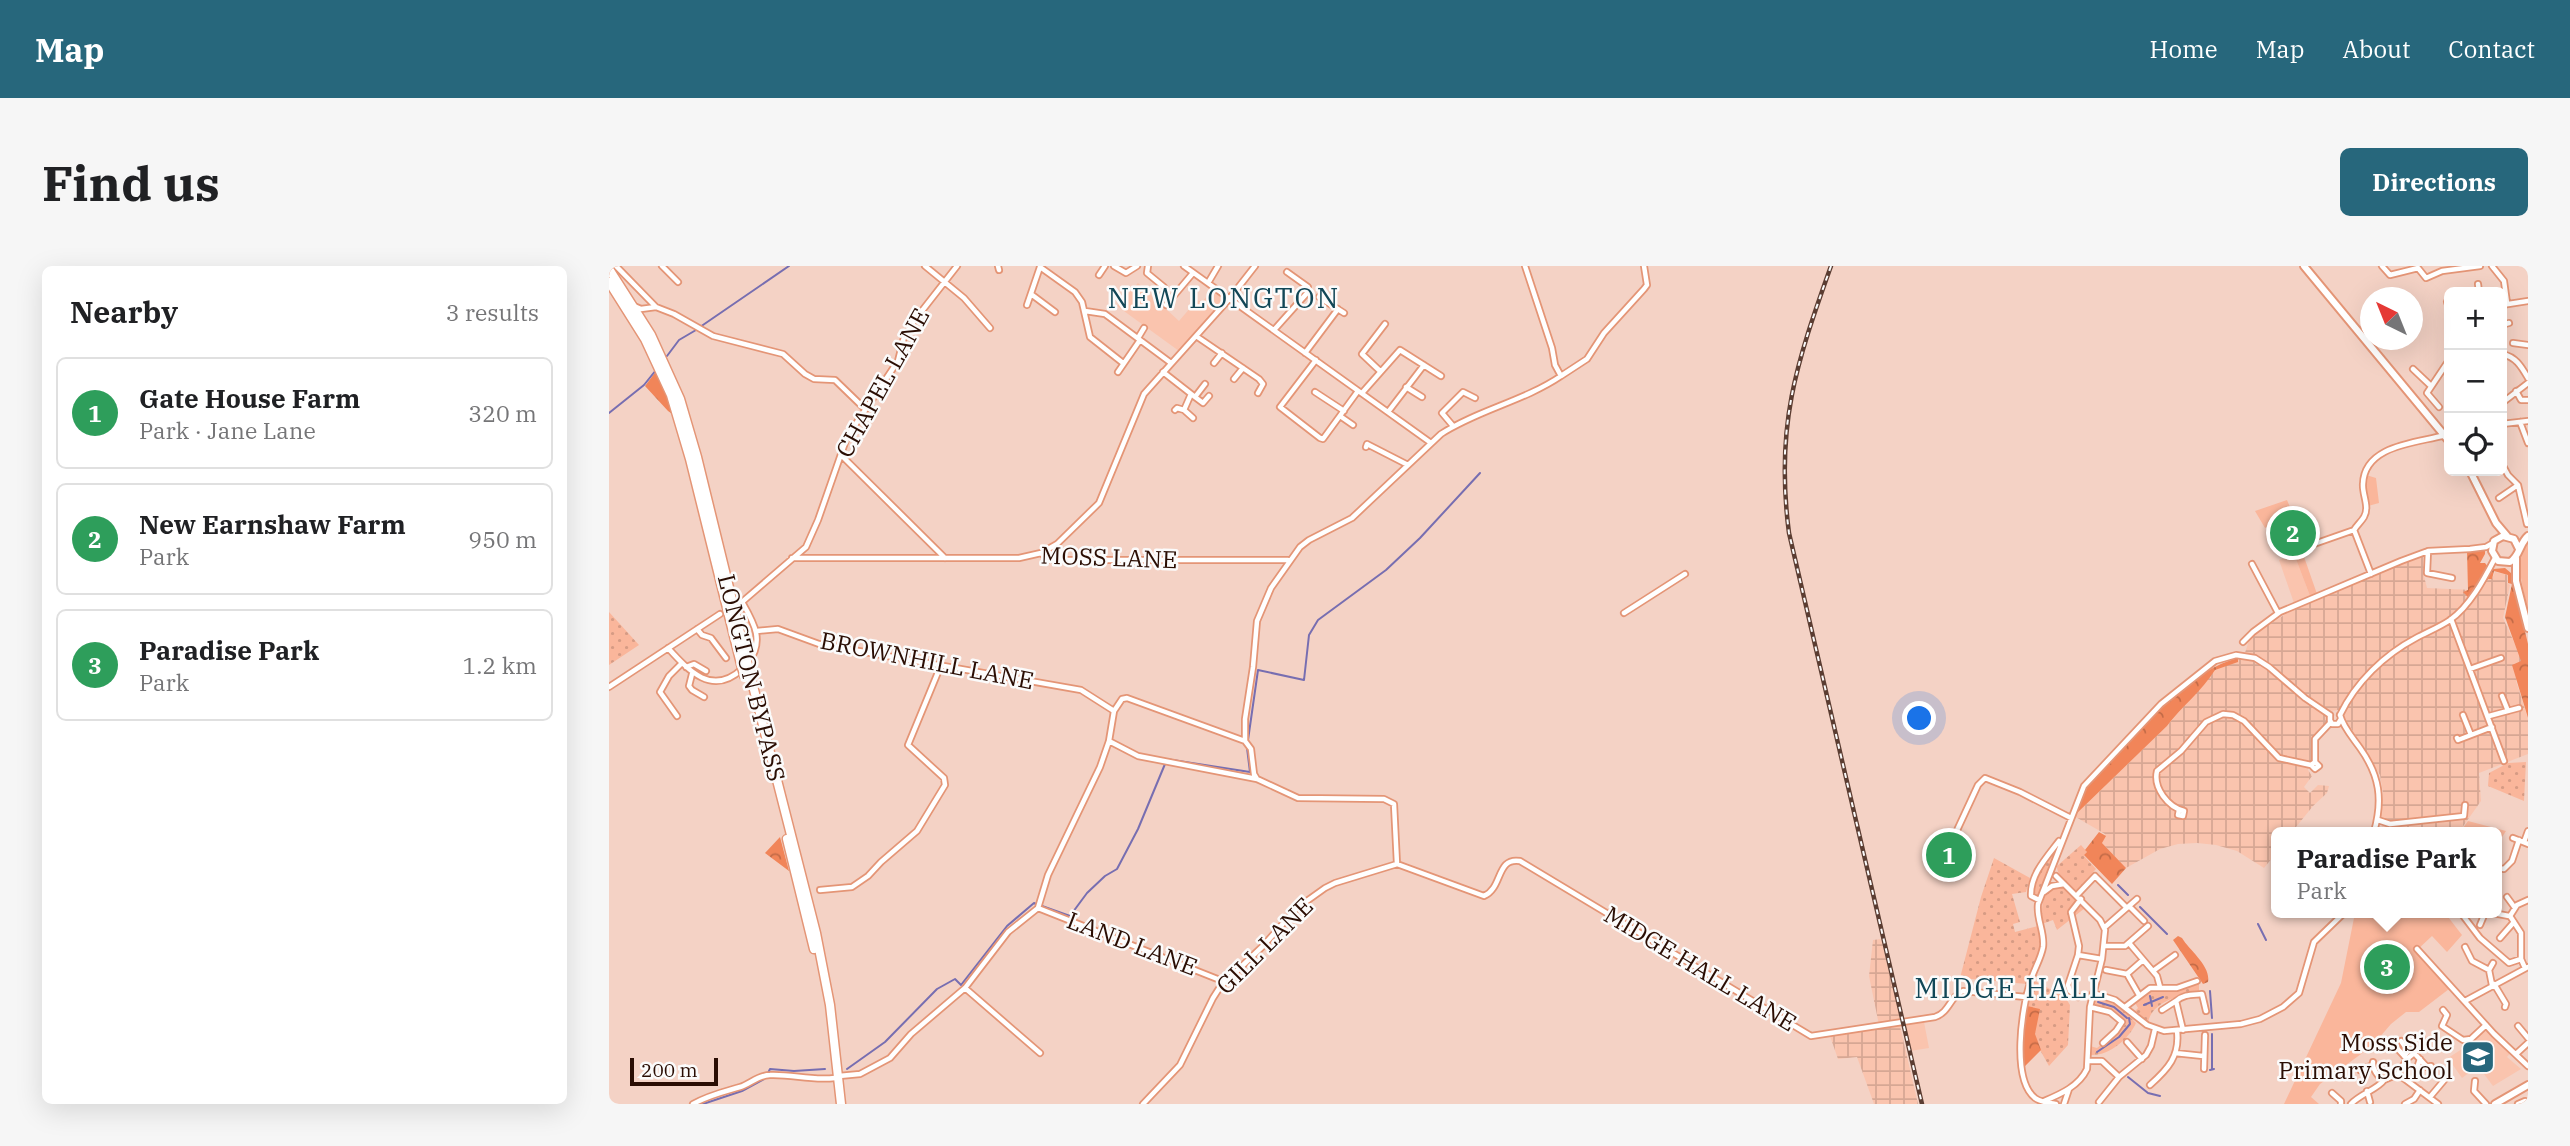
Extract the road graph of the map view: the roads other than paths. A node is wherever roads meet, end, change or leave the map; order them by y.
1 (616, 266) edge
2 (661, 266) edge
3 (925, 266) edge
4 (957, 266) edge
5 (1105, 266) edge
6 (1114, 266) edge
7 (1137, 266) edge
8 (1148, 266) edge
9 (1184, 266) edge
10 (1218, 266) edge
11 (1255, 266) edge
12 (1525, 266) edge
13 (1644, 266) edge
14 (2304, 266) edge
15 (2382, 266) edge
16 (2480, 266) edge
17 (2492, 266) edge
18 (1040, 267) edge
19 (609, 269) edge
20 (1193, 272) junction
21 (1287, 272) dead end
22 (1099, 275) dead end
23 (944, 280) junction
24 (609, 282) edge
25 (678, 282) dead end
26 (1208, 283) junction
27 (2478, 284) dead end
28 (1164, 287) dead end
29 (2478, 287) edge
30 (2504, 287) edge
31 (1031, 294) junction
32 (1319, 297) dead end
33 (1230, 298) junction
34 (2528, 301) edge
35 (2507, 304) edge
36 (1027, 305) dead end
37 (1165, 305) dead end
38 (634, 306) junction
39 (655, 306) junction
40 (647, 308) junction
41 (1339, 309) junction
42 (1085, 311) junction
43 (1055, 312) dead end
44 (1344, 313) dead end
45 (641, 318) junction
46 (1385, 324) dead end
47 (991, 328) dead end
48 (1144, 328) dead end
49 (1274, 330) junction
50 (1196, 336) junction
51 (1139, 339) junction
52 (2513, 343) dead end
53 (2528, 345) edge
54 (1305, 353) junction
55 (1222, 354) junction
56 (2507, 356) edge
57 (1316, 360) junction
58 (1123, 363) junction
59 (1171, 363) junction
60 (1214, 363) dead end
61 (1424, 365) junction
62 (2444, 367) edge
63 (1243, 368) junction
64 (2413, 369) dead end
65 (1380, 371) junction
66 (1118, 372) dead end
67 (1163, 372) junction
68 (1441, 376) dead end
69 (1561, 376) junction
70 (2528, 378) edge
71 (1234, 379) dead end
72 (2528, 383) edge
73 (1205, 384) dead end
74 (2431, 386) junction
75 (1406, 387) junction
76 (2516, 391) junction
77 (1315, 392) dead end
78 (1360, 392) junction
79 (1258, 393) dead end
80 (1209, 396) dead end
81 (1195, 397) junction
82 (1422, 397) dead end
83 (2507, 397) edge
84 (1472, 398) dead end
85 (2528, 400) edge
86 (2439, 407) dead end
87 (865, 409) junction
88 (1175, 411) dead end
89 (1183, 411) junction
90 (1388, 412) junction
91 (1342, 413) junction
92 (1193, 418) dead end
93 (2528, 421) edge
94 (2520, 422) junction
95 (2507, 423) edge
96 (1353, 425) dead end
97 (1453, 426) junction
98 (2444, 435) edge
99 (2442, 436) dead end
100 (1431, 443) junction
101 (2528, 443) edge
102 (1366, 447) dead end
103 (841, 455) junction
104 (1408, 465) junction
105 (2507, 473) edge
106 (2473, 476) edge
107 (2518, 485) junction
108 (2498, 498) dead end
109 (2497, 523) junction
110 (2527, 524) edge
111 (2354, 530) junction
112 (2507, 536) junction
113 (2528, 536) edge
114 (2270, 537) dead end
115 (2514, 539) junction
116 (2495, 541) junction
117 (2519, 549) junction
118 (2428, 551) junction
119 (2491, 552) junction
120 (1041, 553) junction
121 (792, 558) junction
122 (2516, 558) junction
123 (946, 559) junction
124 (1289, 560) junction
125 (2504, 563) junction
126 (2252, 565) dead end
127 (2489, 568) junction
128 (1685, 574) dead end
129 (2371, 574) junction
130 (2516, 576) junction
131 (727, 577) junction
132 (2452, 578) dead end
133 (742, 602) junction
134 (727, 604) junction
135 (1624, 613) dead end
136 (2278, 613) junction
137 (720, 614) junction
138 (733, 616) junction
139 (2451, 620) junction
140 (2528, 628) edge
141 (697, 629) junction
142 (757, 631) junction
143 (2243, 642) dead end
144 (668, 648) junction
145 (726, 658) dead end
146 (2501, 658) dead end
147 (684, 665) junction
148 (941, 665) junction
149 (2470, 669) junction
150 (706, 671) dead end
151 (692, 674) junction
152 (609, 687) edge
153 (2502, 696) dead end
154 (704, 697) dead end
155 (2519, 708) dead end
156 (1114, 711) junction
157 (2508, 711) junction
158 (2330, 715) junction
159 (2463, 715) dead end
160 (677, 716) dead end
161 (2489, 716) junction
162 (2341, 717) junction
163 (2331, 722) junction
164 (2493, 727) junction
165 (2471, 735) junction
166 (2457, 738) dead end
167 (1109, 741) junction
168 (1245, 741) junction
169 (2504, 761) dead end
170 (1257, 779) junction
171 (2465, 805) dead end
172 (2179, 810) dead end
173 (2071, 818) junction
174 (2378, 820) junction
175 (2376, 827) edge
176 (2528, 831) edge
177 (1943, 838) dead end
178 (2513, 838) dead end
179 (2059, 841) dead end
180 (2524, 842) edge
181 (2055, 862) junction
182 (1397, 864) junction
183 (2502, 868) edge
184 (2047, 876) junction
185 (2056, 877) junction
186 (2046, 883) junction
187 (2053, 885) junction
188 (2066, 885) junction
189 (820, 890) dead end
190 (2043, 893) junction
191 (2079, 897) junction
192 (2507, 897) dead end
193 (2137, 898) dead end
194 (2039, 900) junction
195 (2528, 900) edge
196 (2128, 907) junction
197 (1038, 908) junction
198 (2515, 908) junction
199 (2502, 915) edge
200 (2509, 916) junction
201 (2339, 918) edge
202 (2465, 918) edge
203 (2484, 918) edge
204 (2514, 922) junction
205 (2480, 925) dead end
206 (2105, 927) junction
207 (2500, 938) dead end
208 (2129, 943) junction
209 (2104, 946) junction
210 (2465, 947) dead end
211 (2417, 949) dead end
212 (2078, 955) junction
213 (2175, 955) dead end
214 (2102, 959) junction
215 (2521, 959) junction
216 (2143, 960) junction
217 (2493, 964) dead end
218 (2526, 967) edge
219 (2489, 970) junction
220 (2106, 971) dead end
221 (2153, 971) junction
222 (2127, 974) junction
223 (2197, 981) dead end
224 (1225, 982) junction
225 (2493, 985) junction
226 (2160, 987) junction
227 (965, 988) junction
228 (2093, 993) junction
229 (2139, 995) junction
230 (2026, 996) junction
231 (2078, 997) dead end
232 (2176, 1001) junction
233 (2465, 1001) junction
234 (2512, 1001) dead end
235 (2090, 1007) junction
236 (2125, 1007) junction
237 (2162, 1010) dead end
238 (2443, 1010) dead end
239 (2206, 1011) dead end
240 (2486, 1025) junction
241 (2518, 1026) dead end
242 (2155, 1029) junction
243 (2180, 1030) junction
244 (2205, 1035) dead end
245 (2423, 1040) dead end
246 (2401, 1041) dead end
247 (2528, 1041) edge
248 (2127, 1042) dead end
249 (2103, 1043) dead end
250 (2395, 1046) dead end
251 (1040, 1053) dead end
252 (2175, 1053) junction
253 (2415, 1054) junction
254 (2516, 1054) junction
255 (2203, 1056) junction
256 (2405, 1058) junction
257 (2142, 1059) junction
258 (2420, 1059) junction
259 (2088, 1061) junction
260 (2528, 1066) edge
261 (2417, 1068) dead end
262 (2204, 1069) dead end
263 (2428, 1069) dead end
264 (2360, 1070) dead end
265 (2398, 1074) junction
266 (837, 1077) junction
267 (2119, 1077) junction
268 (2446, 1078) dead end
269 (2384, 1080) junction
270 (2475, 1081) dead end
271 (2528, 1084) edge
272 (2150, 1085) dead end
273 (2069, 1089) junction
274 (2420, 1090) junction
275 (2367, 1091) junction
276 (2335, 1093) dead end
277 (2057, 1095) junction
278 (2430, 1097) junction
279 (2508, 1100) edge
280 (2370, 1101) dead end
281 (2044, 1102) edge
282 (2064, 1102) edge
283 (2099, 1102) edge
284 (2402, 1102) edge
285 (693, 1104) edge
286 (839, 1104) edge
287 (1143, 1104) edge
288 (2056, 1104) edge
289 (2341, 1104) edge
290 (2351, 1104) edge
291 (2438, 1104) edge
292 (2486, 1104) edge
293 (2495, 1104) edge
294 (2518, 1104) edge
295 (2527, 1104) edge

1 - 39 street
2 - 25 street
3 - 23 street
4 - 23 street, CHAPEL LANE
5 - 22 street
6 - 7 street
8 - 28 street
9 - 20 street
10 - 26 street
11 - 33 street
12 - 69 street
13 - 69 street
14 - 98 main road
15 - 16 street
17 - 30 street
18 - 31 street
18 - 42 street
19 - 38 highway, LONGTON BYPASS
20 - 26 street
20 - 37 street
21 - 49 street
23 - 47 street
23 - 87 street, CHAPEL LANE
24 - 134 highway, LONGTON BYPASS
26 - 33 street
27 - 29 street
31 - 36 street
31 - 43 street
32 - 41 street
33 - 49 street
33 - 50 street
34 - 35 street
38 - 40 street
38 - 45 highway, LONGTON BYPASS
39 - 40 street
39 - 87 street
40 - 45 street
41 - 44 street
41 - 54 street
42 - 51 street
42 - 58 street
45 - 131 highway, LONGTON BYPASS
46 - 65 street
48 - 51 street
49 - 54 street
50 - 55 street
50 - 59 street
51 - 58 street
51 - 59 street
52 - 53 street
54 - 57 street
55 - 60 street
55 - 63 street
56 - 70 street
57 - 78 street
57 - 91 street
58 - 66 street
59 - 67 street
61 - 65 street
61 - 68 street
61 - 75 street
62 - 74 street
63 - 71 street
63 - 79 street
64 - 74 street
65 - 78 street
67 - 81 street
67 - 120 street
69 - 97 street
72 - 76 street
73 - 81 street
74 - 86 street
75 - 82 street
75 - 90 street
76 - 83 street
76 - 85 street
77 - 91 street
78 - 90 street
78 - 91 street
80 - 81 street
81 - 89 street
84 - 97 street
87 - 103 street, CHAPEL LANE
88 - 89 street
89 - 92 street
90 - 100 street
91 - 96 street
93 - 94 street
94 - 95 street
94 - 101 street
97 - 100 street
99 - 111 street
100 - 104 street
102 - 104 street
103 - 121 street, CHAPEL LANE
103 - 123 street
104 - 124 street
105 - 107 street
106 - 109 main road
107 - 108 street
107 - 110 street
109 - 112 main road
109 - 116 main road
111 - 114 street
111 - 129 street
112 - 115 main road
112 - 116 main road
113 - 115 main road
113 - 117 main road
115 - 117 main road
116 - 119 main road
117 - 122 main road
118 - 119 street
118 - 129 street
118 - 132 street
119 - 125 main road
119 - 127 street
120 - 123 street, MOSS LANE
120 - 124 street, MOSS LANE
121 - 123 street, MOSS LANE
121 - 133 street, CHAPEL LANE
122 - 125 main road
122 - 130 main road
124 - 168 street
125 - 127 street
125 - 130 main road
126 - 136 street
127 - 139 street
128 - 135 street
129 - 136 street
130 - 140 main road
131 - 133 highway
131 - 138 highway, LONGTON BYPASS
133 - 138 highway
133 - 142 street
134 - 137 highway
134 - 138 highway, LONGTON BYPASS
136 - 143 street
137 - 138 highway
137 - 141 street
138 - 266 highway, LONGTON BYPASS, bridge
139 - 149 street
139 - 162 street
141 - 144 street
141 - 145 street
142 - 148 street, BROWNHILL LANE
142 - 151 street
144 - 147 street
144 - 152 street
146 - 149 street
147 - 150 street
147 - 151 street
147 - 160 street
148 - 156 street, BROWNHILL LANE
148 - 189 street
149 - 161 street
151 - 154 street
153 - 157 street
155 - 157 street
156 - 167 street
156 - 168 street
157 - 161 street
158 - 162 street
158 - 163 street
158 - 173 street
159 - 165 street
161 - 164 street
162 - 163 street
162 - 174 street
163 - 172 street
164 - 165 street
164 - 169 street
165 - 166 street
167 - 170 street
167 - 197 street
168 - 170 street
170 - 182 street
171 - 174 street
173 - 177 street
173 - 181 street
174 - 175 street
176 - 180 street
178 - 180 street
179 - 194 street
180 - 183 street
181 - 184 street
181 - 185 street
182 - 224 street, GILL LANE
182 - 230 street, MIDGE HALL LANE
184 - 185 street
184 - 186 street
185 - 187 street
185 - 188 street
186 - 187 street
186 - 190 street
187 - 188 street
187 - 190 street
188 - 191 street
190 - 194 street
191 - 196 street
191 - 206 street
191 - 212 street
192 - 198 street
193 - 196 street
194 - 230 street
195 - 198 street
196 - 206 street
196 - 208 street
197 - 224 street, LAND LANE
197 - 227 street
198 - 200 street
199 - 200 street
200 - 204 street
201 - 243 street
202 - 215 street
203 - 205 street
204 - 207 street
204 - 215 street
206 - 209 street
208 - 209 street
208 - 216 street
209 - 214 street
210 - 219 street
211 - 233 street
212 - 214 street
212 - 231 street
213 - 221 street
214 - 228 street
215 - 218 street
216 - 221 street
216 - 222 street
217 - 219 street
218 - 225 street
219 - 225 street
220 - 222 street
221 - 226 street
222 - 229 street
223 - 226 street
224 - 287 street, GILL LANE
225 - 233 street
225 - 234 street
226 - 229 street
227 - 251 street
227 - 266 street
228 - 235 street
228 - 236 street
229 - 236 street
230 - 281 street
232 - 237 street
232 - 239 street
232 - 243 street
233 - 240 street
235 - 249 street
235 - 259 street
236 - 242 street
238 - 240 street
240 - 254 street
241 - 247 street
242 - 243 street
242 - 257 street
243 - 252 street
244 - 255 street
245 - 253 street
246 - 256 street
247 - 254 street
248 - 257 street
250 - 256 street
252 - 255 street
252 - 272 street
253 - 256 street
253 - 258 street
254 - 260 street
255 - 262 street
256 - 265 street
257 - 267 street
258 - 261 street
258 - 263 street
259 - 267 street
259 - 273 street
264 - 269 street
265 - 269 street
265 - 274 street
266 - 285 street
266 - 286 highway, LONGTON BYPASS
267 - 283 street
268 - 278 street
269 - 275 street
270 - 292 street
271 - 279 main road
273 - 277 street
273 - 282 street
274 - 278 street
274 - 284 street
275 - 280 street
275 - 290 street
276 - 289 street
277 - 281 street
277 - 282 street
277 - 288 street
278 - 291 street
279 - 293 main road
281 - 288 street
294 - 295 street

